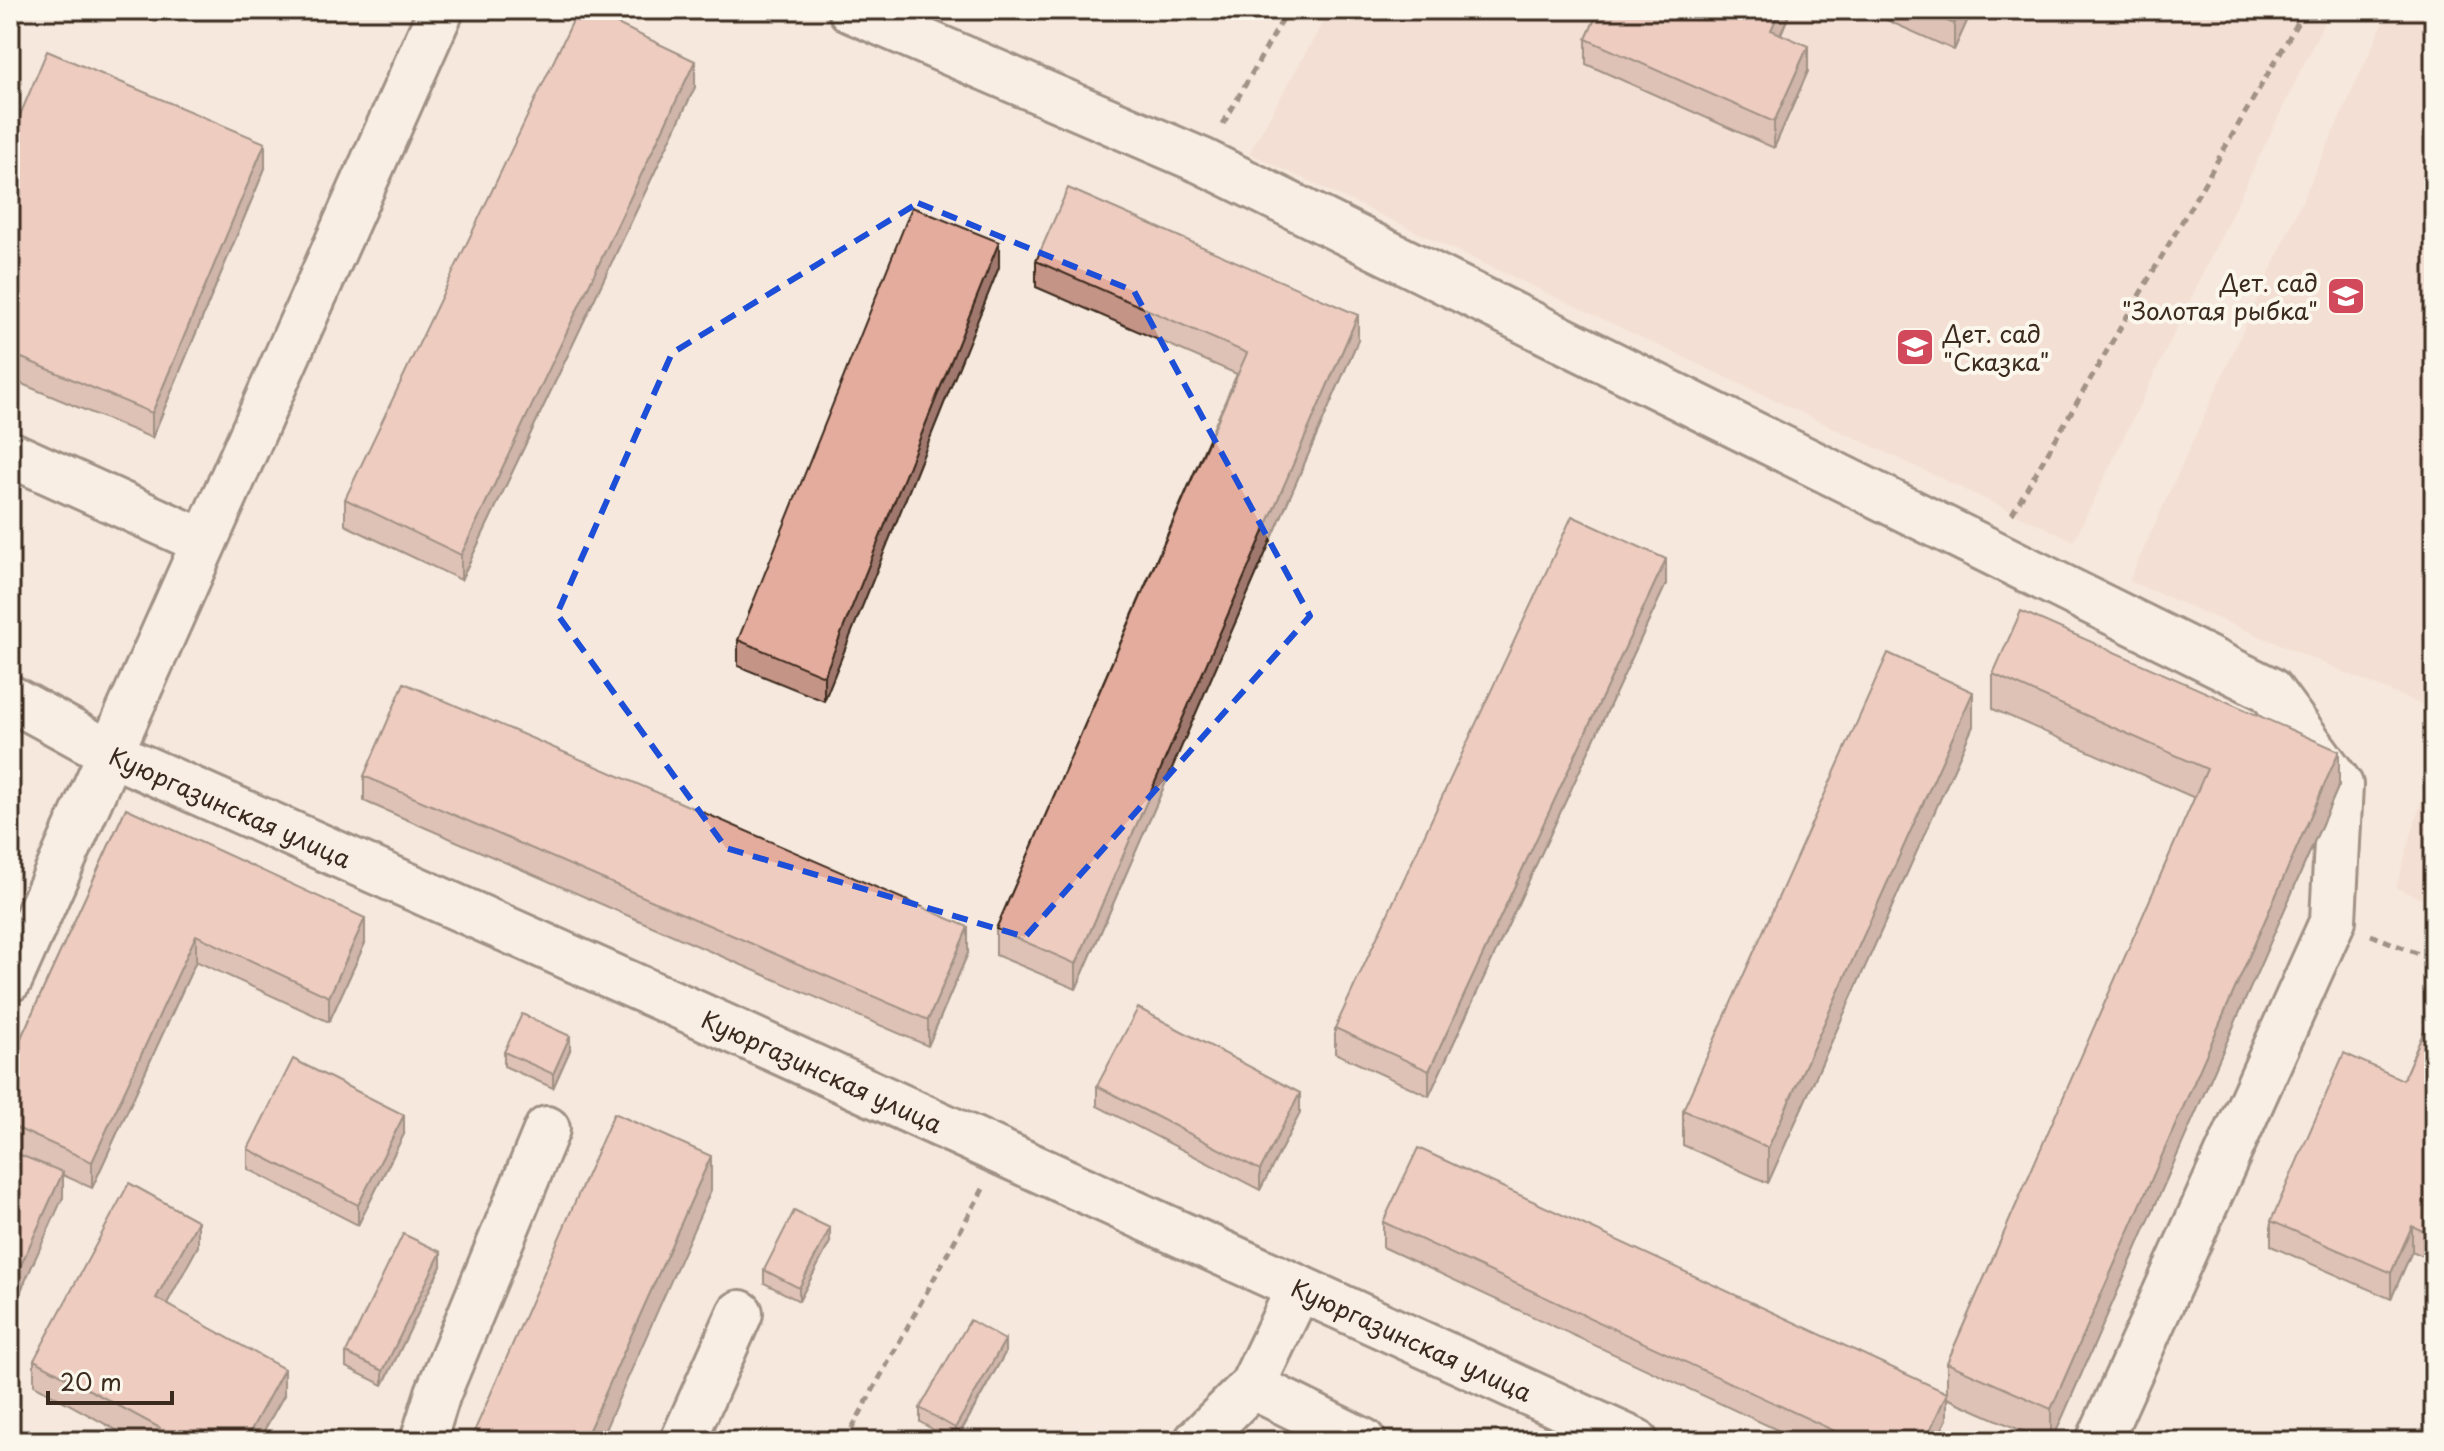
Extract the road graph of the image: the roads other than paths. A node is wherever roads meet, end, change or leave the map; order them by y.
1 (441, 10) edge
2 (851, 10) edge
3 (10, 454) edge
4 (204, 542) junction
5 (10, 698) edge
6 (112, 754) junction
7 (10, 979) edge
8 (547, 1129) dead end
9 (1299, 1288) junction
10 (740, 1313) dead end
11 (1252, 1386) junction
12 (423, 1441) edge
13 (683, 1441) edge
14 (1197, 1441) edge
15 (1363, 1441) edge
16 (1635, 1441) edge
17 (2099, 1441) edge

1 - 4 street
2 - 17 street
3 - 4 street
4 - 6 street
5 - 6 street, Куюргазинская улица
6 - 7 street
6 - 9 street, Куюргазинская улица
8 - 12 street
9 - 11 street
9 - 16 street, Куюргазинская улица
10 - 13 street
11 - 14 street
11 - 15 street

